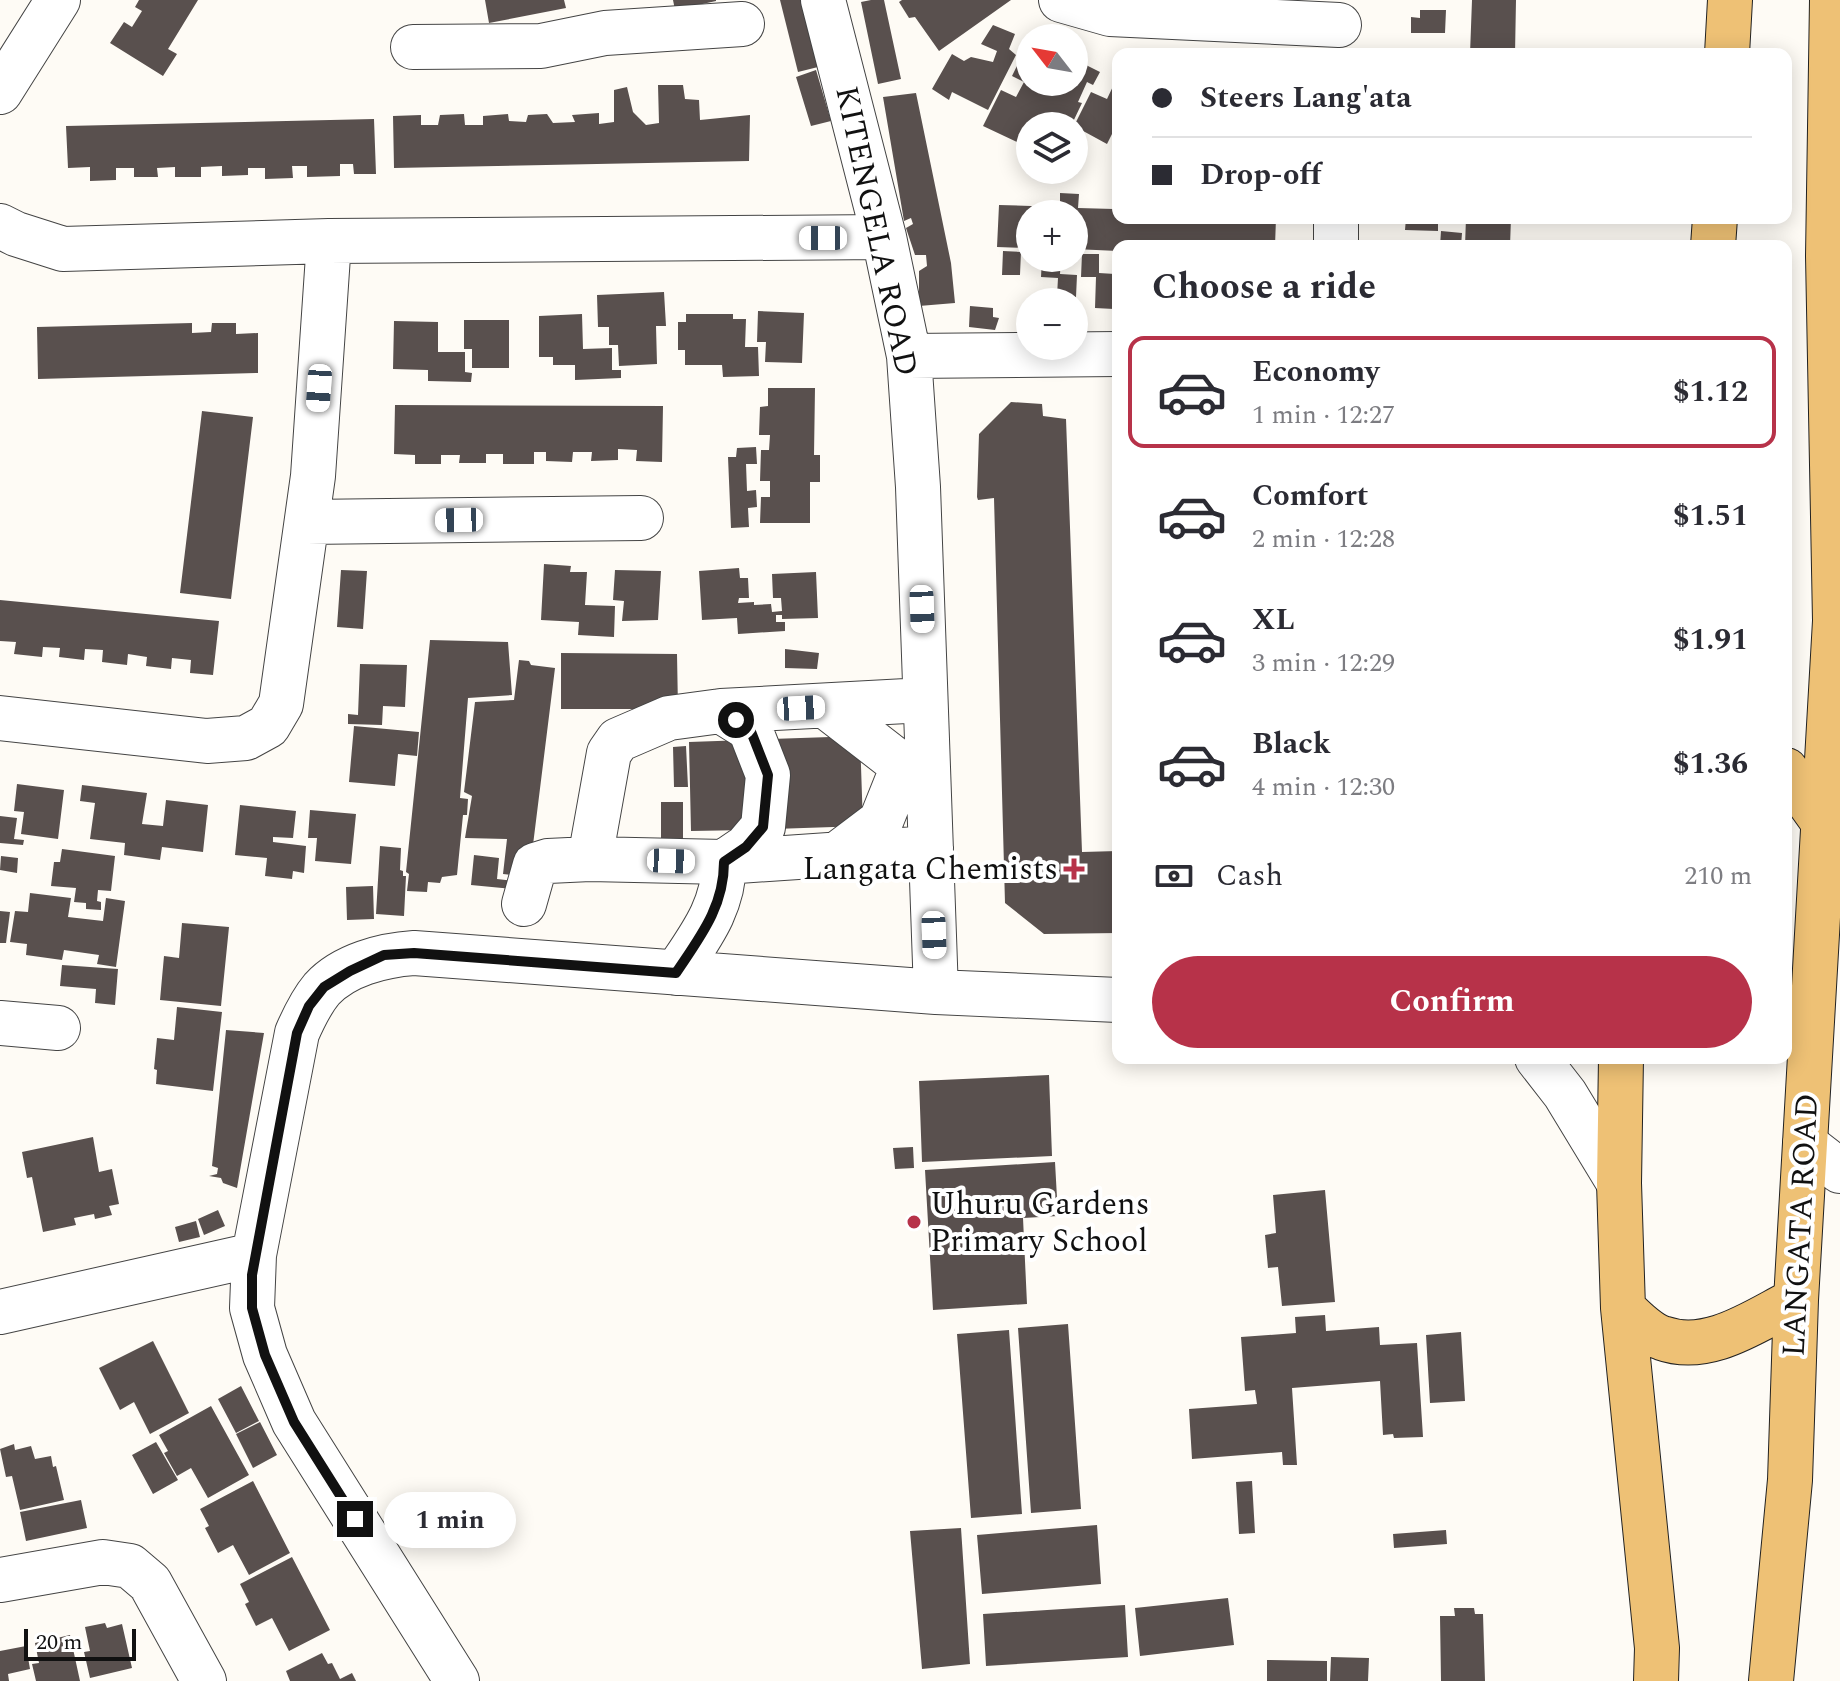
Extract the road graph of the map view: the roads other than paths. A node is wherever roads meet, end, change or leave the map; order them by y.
1 (58, 0) edge
2 (823, 0) edge
3 (1061, 0) edge
4 (1730, 0) edge
5 (1832, 0) edge
6 (602, 16) edge
7 (742, 24) dead end
8 (1339, 26) edge
9 (413, 47) dead end
10 (1727, 48) edge
11 (0, 92) edge
12 (0, 226) edge
13 (884, 237) junction
14 (329, 241) junction
15 (1112, 354) edge
16 (909, 356) junction
17 (641, 518) dead end
18 (307, 522) junction
19 (925, 700) junction
20 (827, 707) junction
21 (721, 711) junction
22 (0, 718) edge
23 (1792, 778) edge
24 (1823, 822) junction
25 (931, 848) junction
26 (836, 855) junction
27 (590, 859) junction
28 (724, 862) junction
29 (524, 904) dead end
30 (676, 973) junction
31 (936, 992) junction
32 (1112, 1000) edge
33 (0, 1023) edge
34 (58, 1028) dead end
35 (1542, 1064) edge
36 (1621, 1064) edge
37 (1805, 1144) junction
38 (1840, 1171) edge
39 (1619, 1183) junction
40 (254, 1255) junction
41 (1796, 1300) junction
42 (1623, 1308) junction
43 (0, 1312) edge
44 (0, 1580) edge
45 (204, 1681) edge
46 (457, 1681) edge
47 (1656, 1681) edge
48 (1771, 1681) edge

1 - 11 street
2 - 13 street, KITENGELA ROAD
3 - 8 street
4 - 10 main road
5 - 24 main road, LANGATA ROAD
6 - 7 street
6 - 9 street
12 - 14 street
13 - 14 street
13 - 16 street, KITENGELA ROAD
14 - 18 street
15 - 16 street
16 - 19 street, KITENGELA ROAD
17 - 18 street
18 - 22 street
19 - 20 street
19 - 25 street, KITENGELA ROAD
20 - 21 street
20 - 26 street
21 - 27 street
21 - 28 street
23 - 24 main road
24 - 37 main road, LANGATA ROAD
25 - 26 street
25 - 31 street, KITENGELA ROAD
26 - 28 street
27 - 28 street
27 - 29 street
28 - 30 street
30 - 31 street
30 - 40 street
31 - 32 street
33 - 34 street
35 - 39 street
36 - 39 main road
37 - 38 street
37 - 41 main road, LANGATA ROAD
39 - 42 main road
40 - 43 street
40 - 46 street
41 - 42 main road
41 - 48 main road, LANGATA ROAD
42 - 47 main road
44 - 45 street

